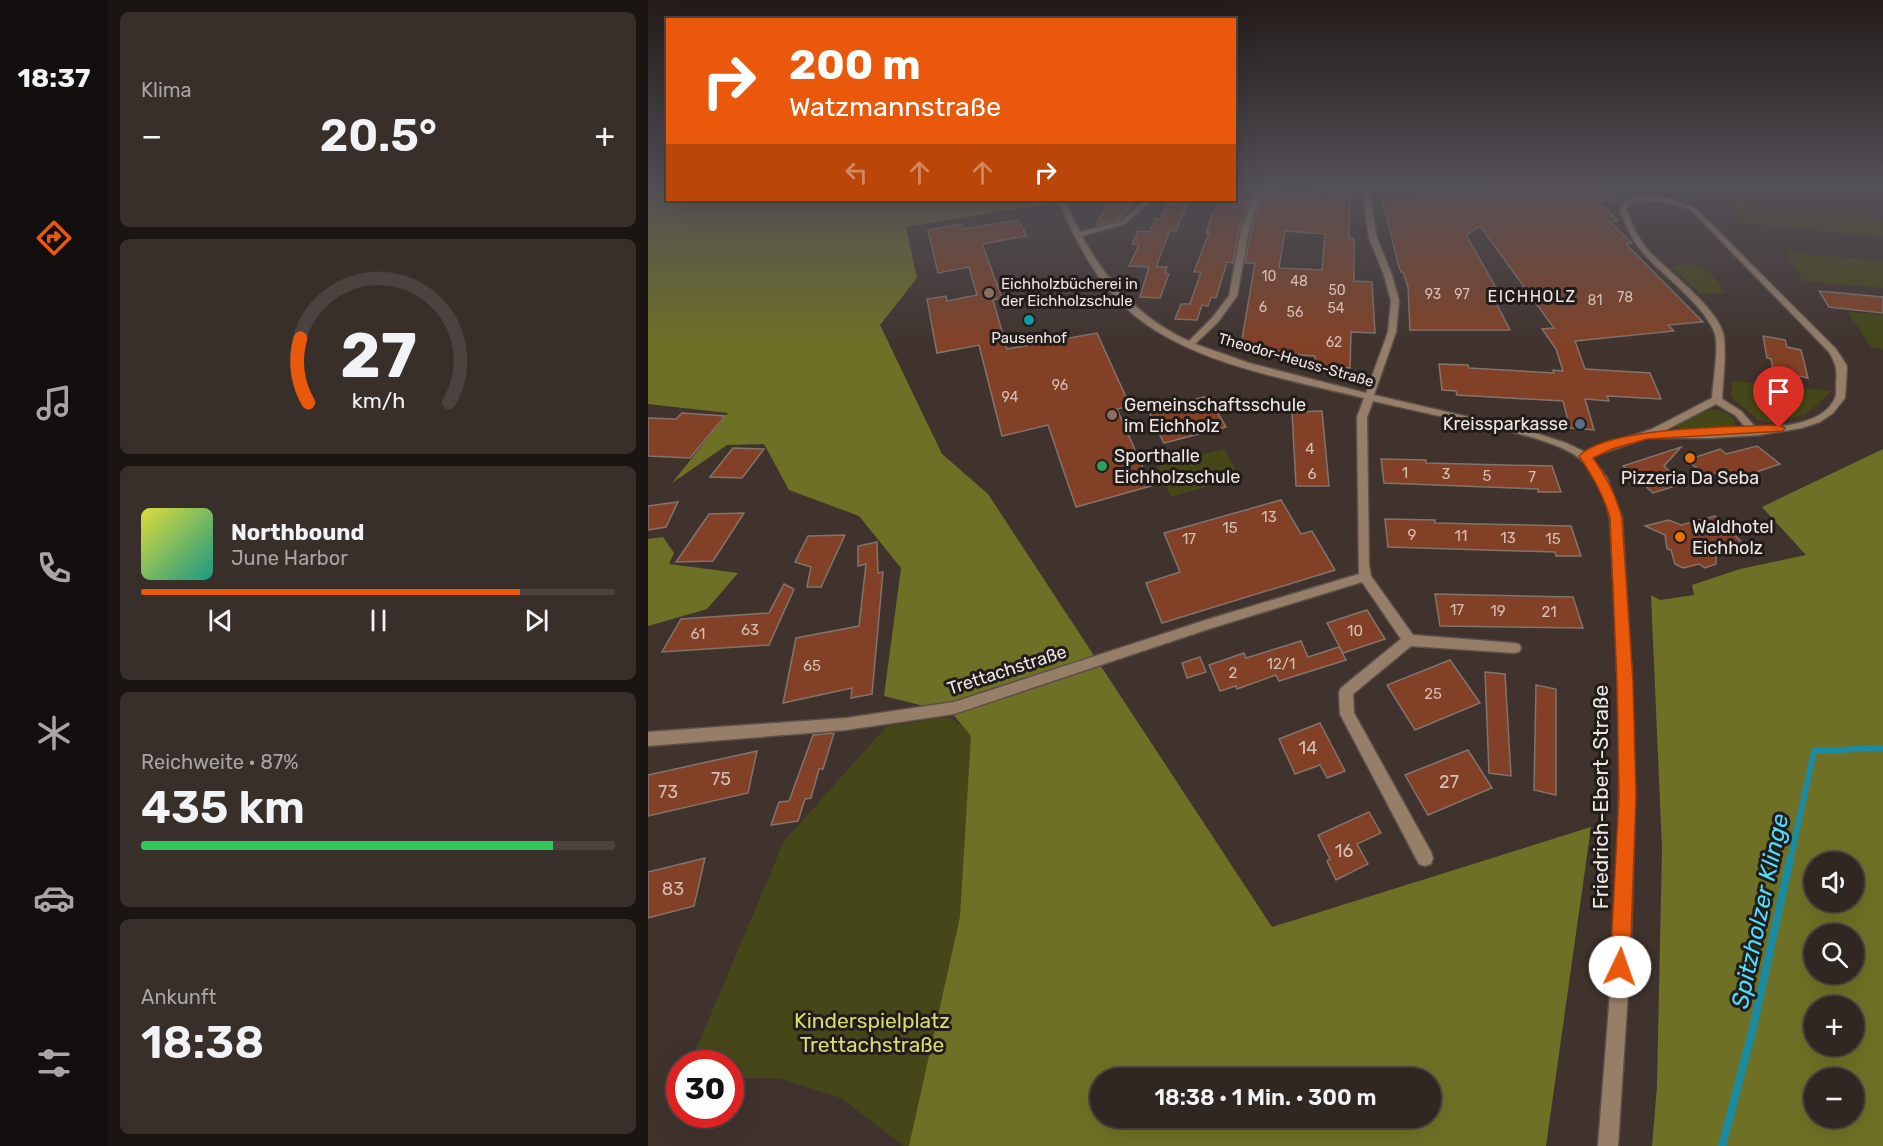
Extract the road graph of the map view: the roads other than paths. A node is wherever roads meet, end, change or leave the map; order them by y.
1 (1080, 240) edge
2 (1243, 240) edge
3 (1375, 240) edge
4 (1638, 240) edge
5 (1725, 240) edge
6 (1190, 344) junction
7 (1370, 397) junction
8 (1717, 400) junction
9 (1755, 431) junction
10 (1647, 435) junction
11 (1585, 456) junction
12 (1365, 577) junction
13 (1408, 640) junction
14 (1514, 648) dead end
15 (648, 740) edge
16 (1425, 858) dead end
17 (1608, 1146) edge

1 - 6 street, Theodor-Heuss-Straße
2 - 6 street
3 - 7 street
4 - 8 street
5 - 9 street
6 - 7 street, Theodor-Heuss-Straße
7 - 11 street, Theodor-Heuss-Straße
7 - 12 street
8 - 9 street
8 - 10 street
9 - 10 street
10 - 11 street
11 - 17 street, Friedrich-Ebert-Straße
12 - 13 street
12 - 15 street, Trettachstraße
13 - 14 street
13 - 16 street

